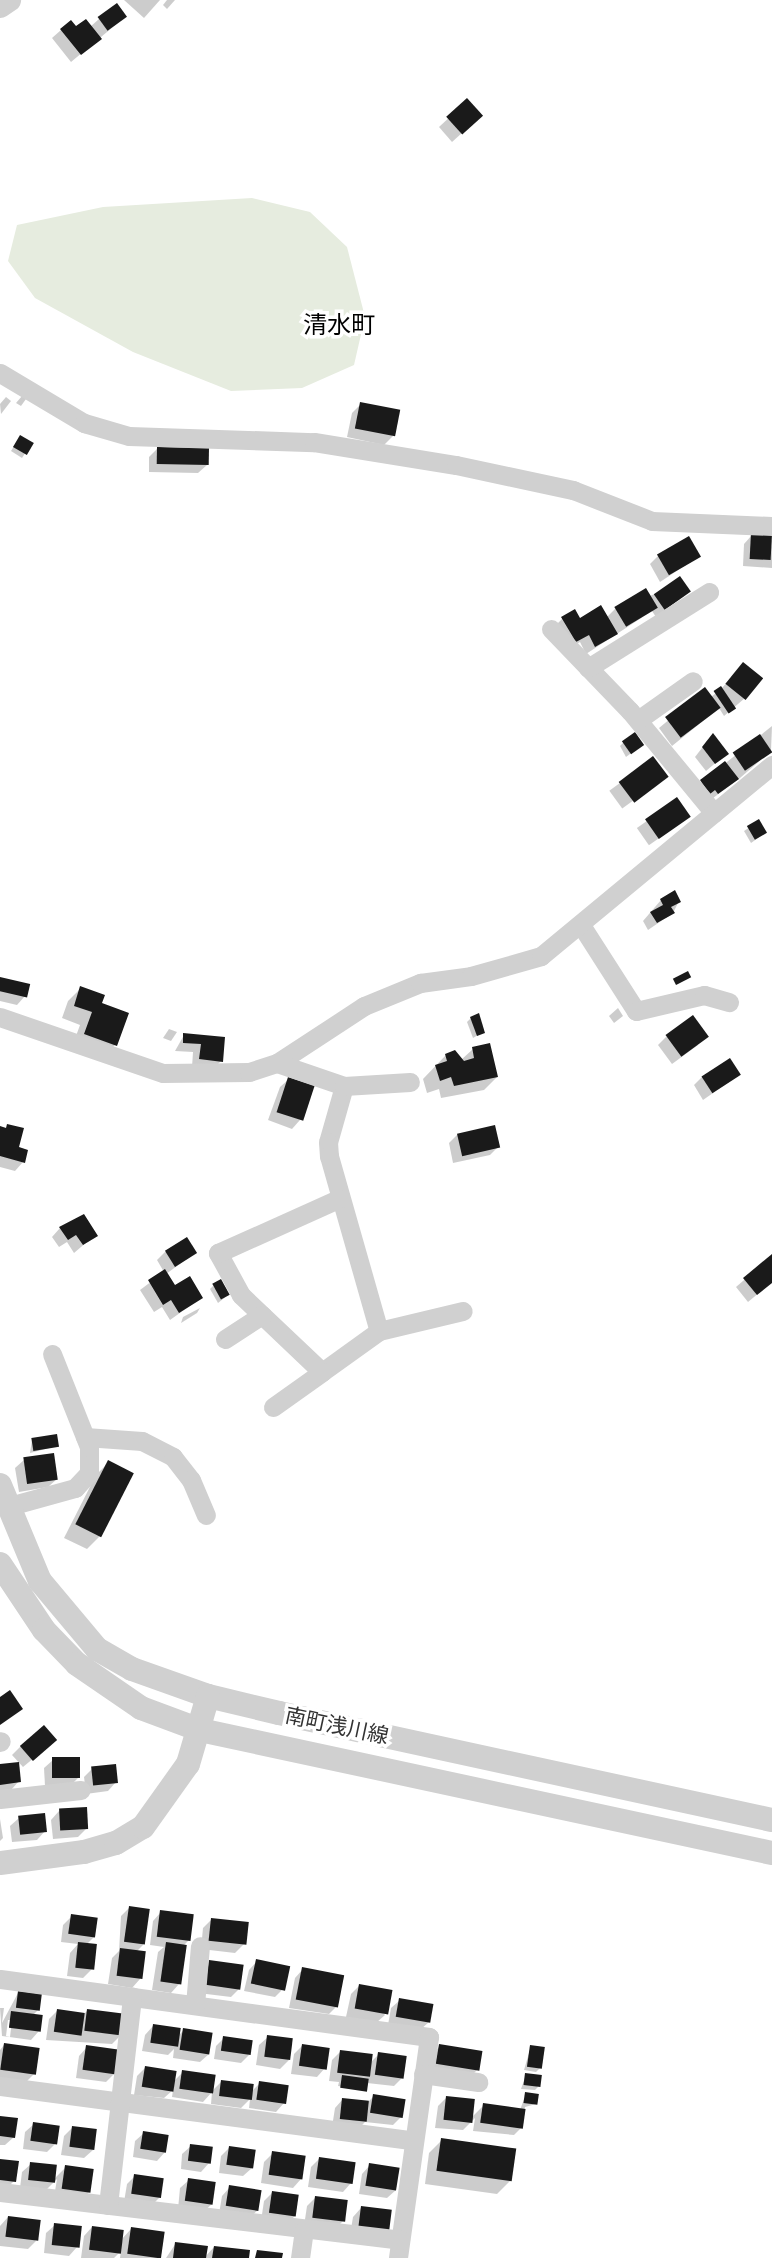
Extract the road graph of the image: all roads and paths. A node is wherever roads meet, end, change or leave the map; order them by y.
1 (9, 0) edge
2 (0, 6) edge
3 (0, 373) edge
4 (772, 526) edge
5 (709, 592) dead end
6 (551, 629) dead end
7 (589, 668) junction
8 (693, 681) dead end
9 (638, 720) junction
10 (772, 765) edge
11 (714, 813) junction
12 (581, 925) junction
13 (729, 1002) dead end
14 (0, 1017) edge
15 (277, 1063) junction
16 (410, 1082) dead end
17 (344, 1086) junction
18 (338, 1199) junction
19 (464, 1311) dead end
20 (262, 1315) junction
21 (379, 1331) junction
22 (225, 1339) dead end
23 (52, 1353) dead end
24 (322, 1372) junction
25 (273, 1407) dead end
26 (85, 1437) junction
27 (3, 1496) edge
28 (206, 1515) dead end
29 (0, 1564) edge
30 (208, 1696) junction
31 (200, 1730) junction
32 (80, 1790) dead end
33 (0, 1799) edge
34 (772, 1820) edge
35 (772, 1853) edge
36 (0, 1863) edge
37 (200, 1946) dead end
38 (0, 1979) edge
39 (132, 1997) junction
40 (195, 2005) junction
41 (423, 2074) junction
42 (478, 2082) dead end
43 (0, 2085) edge
44 (119, 2102) junction
45 (412, 2140) junction
46 (0, 2192) edge
47 (108, 2205) junction
48 (304, 2230) junction
49 (399, 2249) edge
50 (300, 2258) edge

1 - 2 street
3 - 4 street
5 - 7 street
6 - 7 street
7 - 9 street
8 - 9 street
9 - 11 street
10 - 11 street
11 - 12 street
12 - 13 street
12 - 15 street
14 - 15 street
15 - 17 street
16 - 17 street
17 - 18 street
18 - 20 street
18 - 21 street
19 - 21 street
20 - 22 street
20 - 24 street
21 - 24 street
23 - 26 street
24 - 25 street
26 - 27 street
26 - 28 street
27 - 30 street, 南町浅川線
29 - 31 street, 南町浅川線
30 - 31 street
30 - 34 street, 南町浅川線
31 - 35 street, 南町浅川線
31 - 36 street
32 - 33 street
37 - 40 street
38 - 39 street
39 - 40 street
39 - 44 street
40 - 41 street
41 - 42 street
41 - 45 street
43 - 44 street
44 - 45 street
44 - 47 street
45 - 49 street
46 - 47 street
47 - 48 street
48 - 49 street
48 - 50 street

